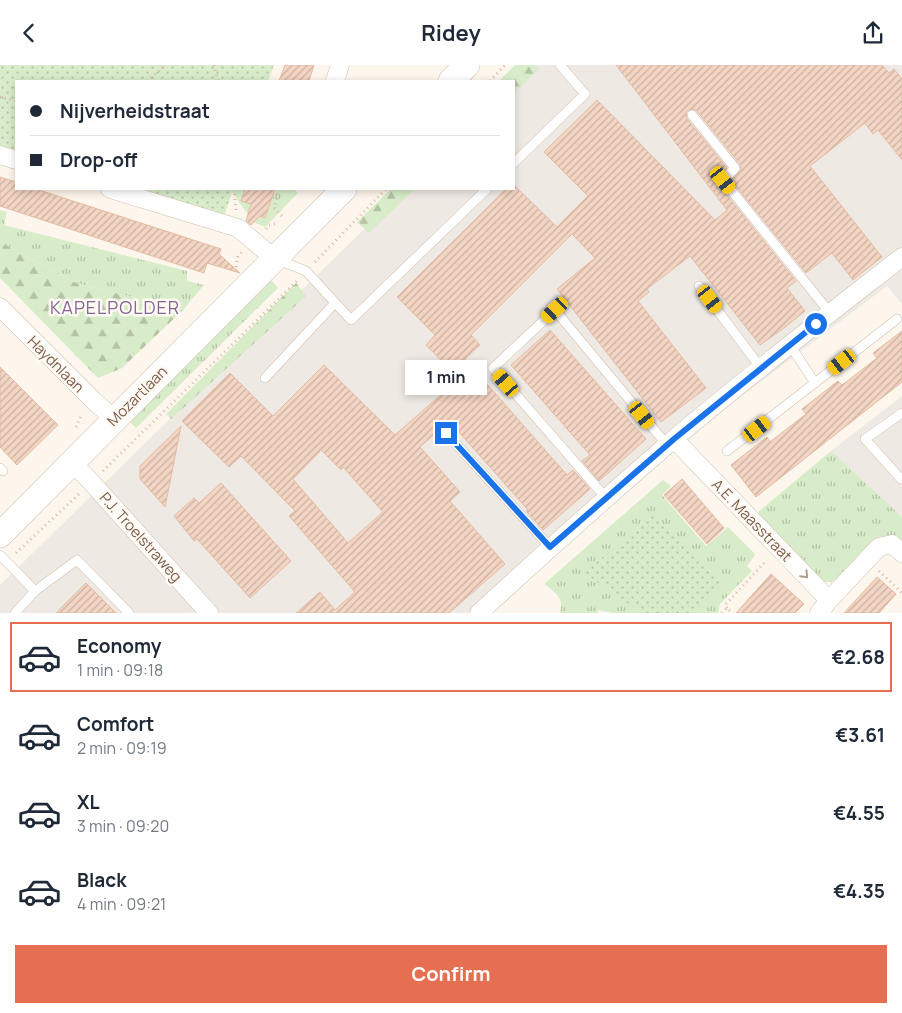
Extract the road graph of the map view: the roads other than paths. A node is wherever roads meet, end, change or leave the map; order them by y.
1 (340, 65) edge
2 (467, 65) edge
3 (560, 65) edge
4 (335, 80) edge
5 (452, 80) edge
6 (692, 115) dead end
7 (0, 155) edge
8 (15, 160) edge
9 (515, 162) edge
10 (113, 190) edge
11 (343, 190) edge
12 (486, 190) edge
13 (274, 259) junction
14 (901, 259) edge
15 (699, 286) dead end
16 (335, 303) junction
17 (0, 307) edge
18 (830, 313) junction
19 (897, 319) dead end
20 (790, 345) junction
21 (761, 368) junction
22 (265, 377) dead end
23 (815, 383) junction
24 (902, 413) edge
25 (114, 419) junction
26 (446, 433) dead end
27 (671, 442) junction
28 (728, 451) dead end
29 (72, 463) junction
30 (900, 479) dead end
31 (606, 498) junction
32 (0, 535) edge
33 (550, 547) junction
34 (897, 549) edge
35 (3, 558) edge
36 (35, 591) junction
37 (824, 607) edge
38 (15, 613) edge
39 (129, 613) edge
40 (209, 613) edge
41 (479, 613) edge

1 - 4 street
2 - 5 main road
3 - 9 lane
6 - 18 lane
7 - 8 street
10 - 13 street
11 - 13 main road, Mozartlaan
12 - 16 lane
13 - 16 lane
13 - 25 main road, Mozartlaan
14 - 18 street
15 - 21 lane
16 - 22 lane
17 - 25 street, Haydnlaan
18 - 20 street
19 - 23 lane
20 - 21 street
20 - 23 lane
21 - 27 street
23 - 28 lane
24 - 30 lane
25 - 29 main road, Mozartlaan
26 - 33 lane
27 - 31 street
27 - 31 lane
27 -> 37 street, A.E. Maasstraat
29 - 32 main road, Mozartlaan
29 - 40 street, P.J. Troelstraweg
31 - 33 street
33 - 41 street
34 - 37 street, A.E. Maasstraat
35 - 36 lane
36 - 38 lane
36 - 39 lane

